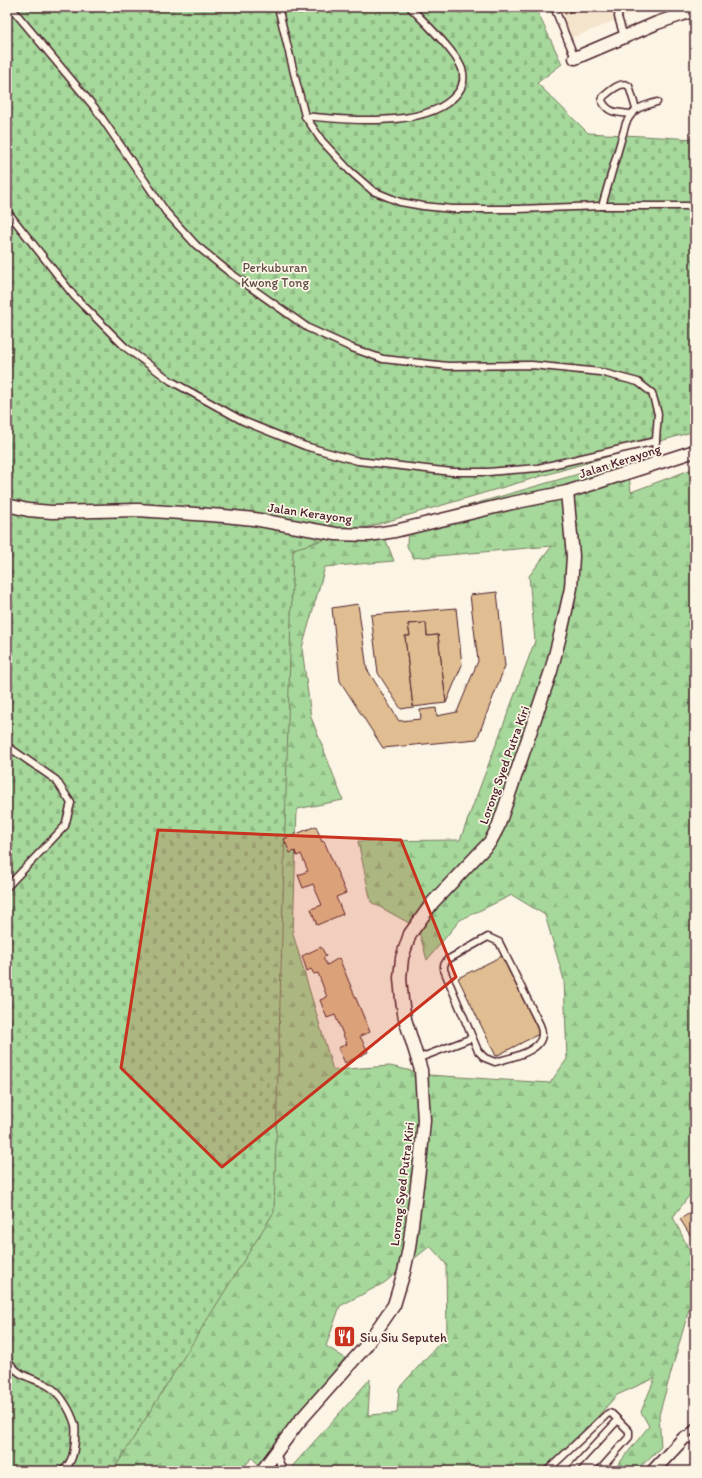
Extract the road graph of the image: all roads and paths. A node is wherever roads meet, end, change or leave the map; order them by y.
1 (12, 7) edge
2 (278, 7) edge
3 (410, 7) edge
4 (554, 7) edge
5 (619, 7) edge
6 (695, 10) edge
7 (674, 12) edge
8 (630, 35) junction
9 (575, 58) joint
10 (657, 102) dead end
11 (636, 109) junction
12 (630, 114) junction
13 (305, 116) junction
14 (602, 206) junction
15 (695, 206) edge
16 (7, 211) edge
17 (656, 441) junction
18 (695, 451) edge
19 (654, 464) junction
20 (567, 492) junction
21 (7, 505) edge
22 (7, 746) edge
23 (7, 887) edge
24 (472, 1038) junction
25 (417, 1059) junction
26 (7, 1358) edge
27 (618, 1420) junction
28 (695, 1427) edge
29 (689, 1439) edge
30 (276, 1452) junction
31 (62, 1471) edge
32 (262, 1471) edge
33 (283, 1471) edge
34 (547, 1471) edge
35 (571, 1471) edge
36 (599, 1471) edge
37 (652, 1471) edge

1 - 17 lane
2 - 13 lane
3 - 13 lane
4 - 9 lane
5 - 8 lane
6 - 7 street
7 - 8 street
8 - 9 street
10 - 11 lane
11 - 12 lane
11 - 12 lane
12 - 14 lane
13 - 14 lane
14 - 15 lane
16 - 17 lane
17 - 19 lane
18 - 19 street, Jalan Kerayong
19 - 20 street, Jalan Kerayong
20 - 21 street, Jalan Kerayong
20 - 25 street, Lorong Syed Putra Kiri
22 - 23 lane
24 - 24 lane
24 - 25 lane
25 - 30 street, Lorong Syed Putra Kiri
26 - 31 lane
27 - 34 lane
27 - 35 lane
27 - 36 lane
28 - 29 lane
29 - 37 street
30 - 32 street, Lorong Syed Putra Kiri
30 - 33 lane

